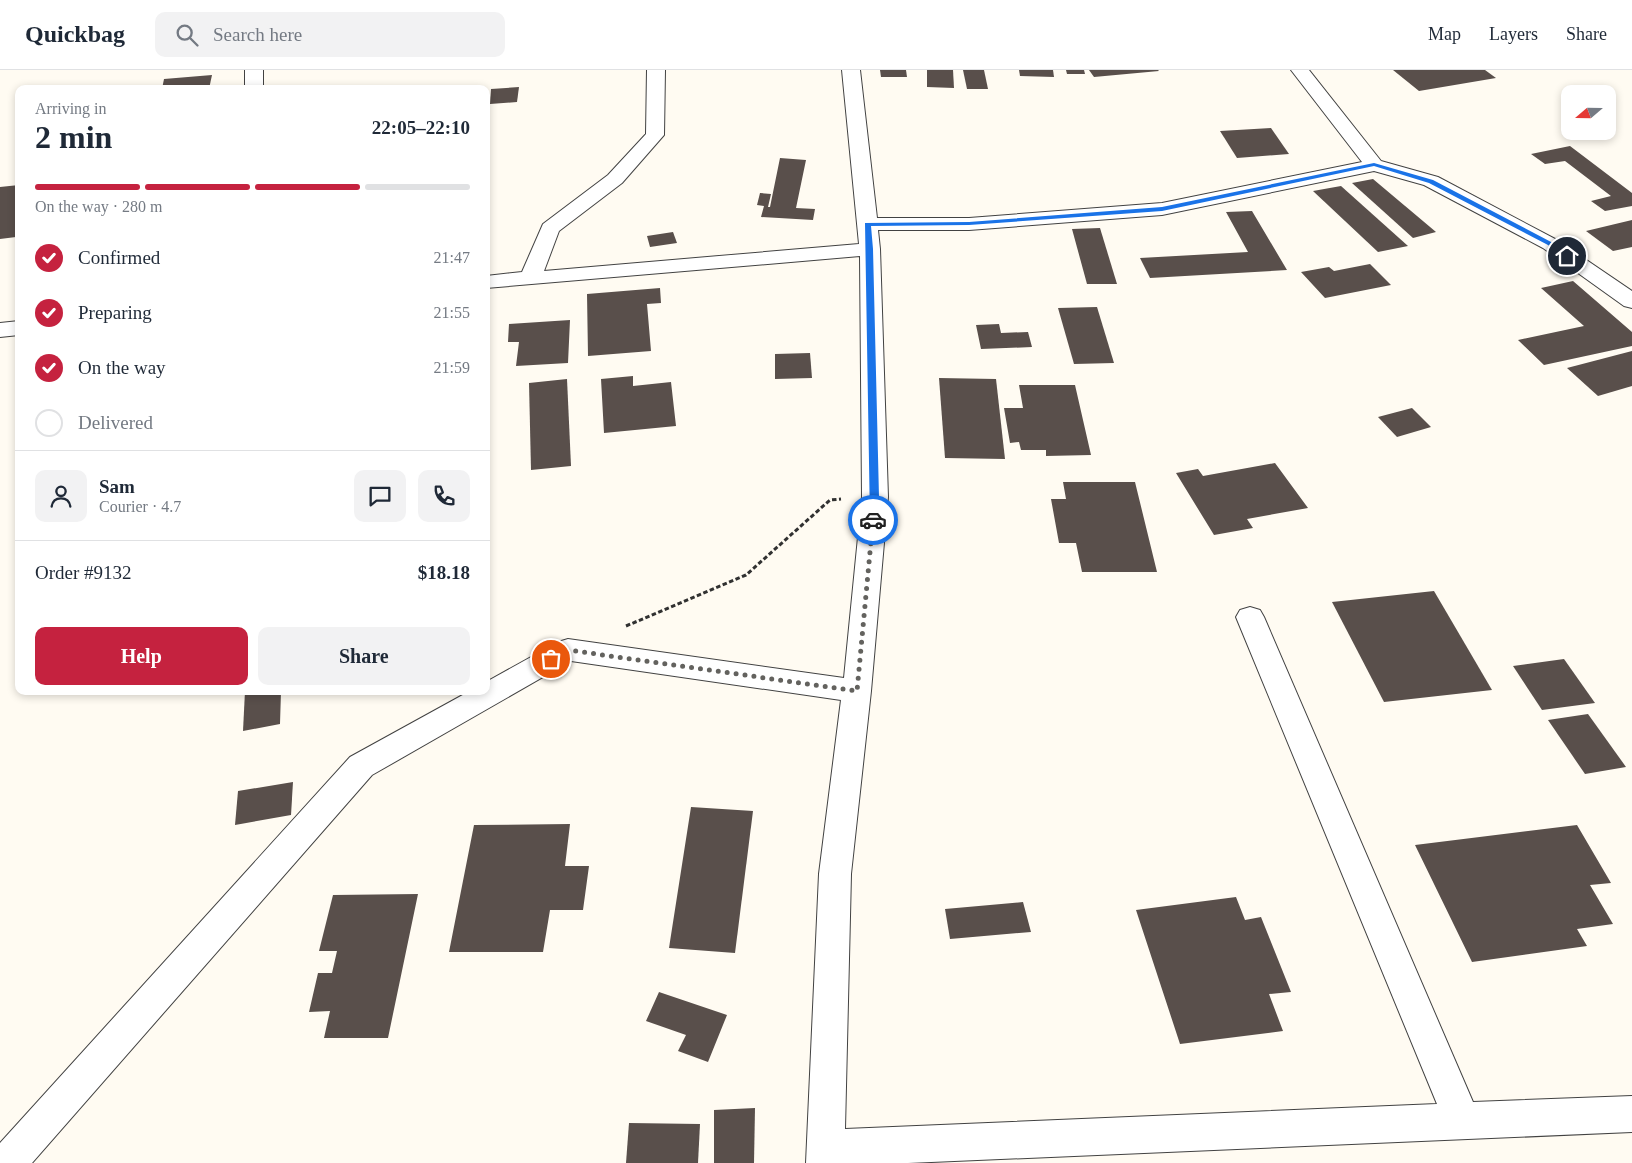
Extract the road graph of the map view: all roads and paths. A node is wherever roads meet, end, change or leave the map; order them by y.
1 (254, 70) edge
2 (656, 70) edge
3 (851, 70) edge
4 (1300, 70) edge
5 (254, 85) edge
6 (1374, 165) junction
7 (869, 237) junction
8 (531, 278) junction
9 (490, 282) edge
10 (1632, 301) edge
11 (15, 328) edge
12 (0, 330) edge
13 (875, 497) junction
14 (1250, 617) dead end
15 (621, 628) dead end
16 (857, 691) junction
17 (490, 694) edge
18 (488, 695) edge
19 (1632, 1114) edge
20 (1463, 1122) junction
21 (825, 1156) edge
22 (7, 1163) edge

1 - 5 street
2 - 8 street
3 - 7 street
4 - 6 street
6 - 7 street
6 - 10 street
7 - 8 street
7 - 13 street
8 - 9 street
11 - 12 street
13 - 15 path
13 - 16 street
14 - 20 street
16 - 17 street
16 - 21 street
18 - 22 street
19 - 20 street
20 - 21 street

